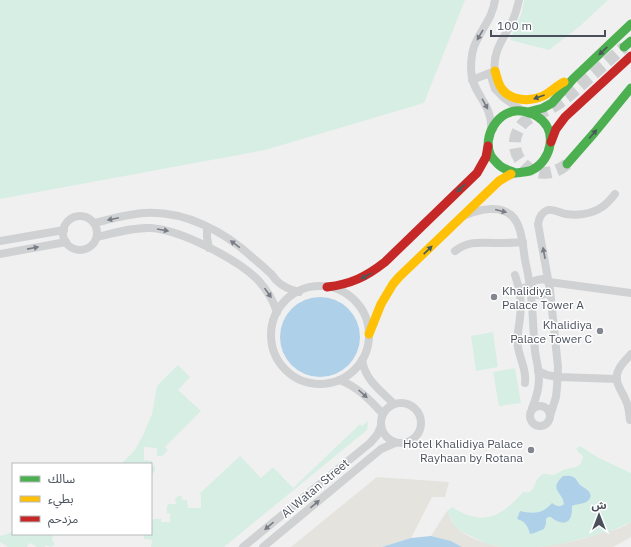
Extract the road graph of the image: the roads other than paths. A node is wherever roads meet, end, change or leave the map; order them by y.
1 (495, 0) edge
2 (519, 0) edge
3 (631, 24) edge
4 (631, 41) edge
5 (624, 47) tunnel mouth
6 (631, 56) edge
7 (492, 72) junction
8 (573, 79) junction
9 (472, 80) junction
10 (631, 88) edge
11 (525, 111) junction
12 (491, 129) junction
13 (551, 142) junction
14 (488, 145) junction
15 (567, 164) tunnel mouth
16 (516, 173) junction
17 (615, 194) dead end
18 (463, 216) junction
19 (94, 223) junction
20 (207, 227) junction
21 (64, 230) junction
22 (97, 237) junction
23 (0, 241) edge
24 (66, 242) junction
25 (523, 242) junction
26 (209, 248) junction
27 (455, 251) dead end
28 (0, 254) edge
29 (515, 275) dead end
30 (549, 286) junction
31 (327, 287) junction
32 (519, 289) junction
33 (530, 289) junction
34 (299, 292) junction
35 (631, 293) edge
36 (277, 312) junction
37 (369, 334) junction
38 (631, 354) edge
39 (362, 360) junction
40 (524, 366) junction
41 (537, 367) junction
42 (558, 377) junction
43 (339, 380) junction
44 (617, 380) junction
45 (525, 383) dead end
46 (394, 404) junction
47 (532, 408) junction
48 (383, 414) junction
49 (550, 416) junction
50 (630, 420) dead end
51 (381, 426) junction
52 (395, 443) junction
53 (243, 547) edge
54 (263, 547) edge

1 -> 9 street
2 - 7 street
3 -> 8 street
4 - 5 street
6 - 13 street
8 -> 7 street
7 - 9 street
7 - 11 street
8 - 11 street
9 -> 12 street
15 -> 10 street
11 - 12 street
11 - 13 street
12 - 14 street
13 - 16 street
14 - 16 street
14 -> 31 street
16 - 18 street
30 -> 17 street
18 -> 25 street
37 -> 18 street
20 -> 19 street
19 - 21 street
19 - 22 street
20 - 26 street
34 -> 20 street
21 - 23 street
21 - 24 street
22 - 24 street
22 -> 26 street
28 -> 24 street
25 - 27 street
25 - 33 street
26 -> 36 street
29 - 32 street
30 - 33 street
30 - 33 street
30 - 35 street
30 - 42 street
31 - 34 street
31 - 37 street
32 - 33 street
32 - 40 street
33 - 41 street
34 - 36 street
36 - 43 street
37 - 39 street
38 - 44 street
39 - 43 street
39 - 46 street
40 - 41 street
40 - 45 street
41 - 42 street
41 - 47 street
42 - 44 street
42 - 49 street
43 -> 48 street
44 - 50 street
46 - 48 street
46 - 52 street
47 - 49 street
47 - 49 street
48 - 51 street
51 - 52 street
51 -> 53 street, Al Watan Street
54 -> 52 street, Al Watan Street

